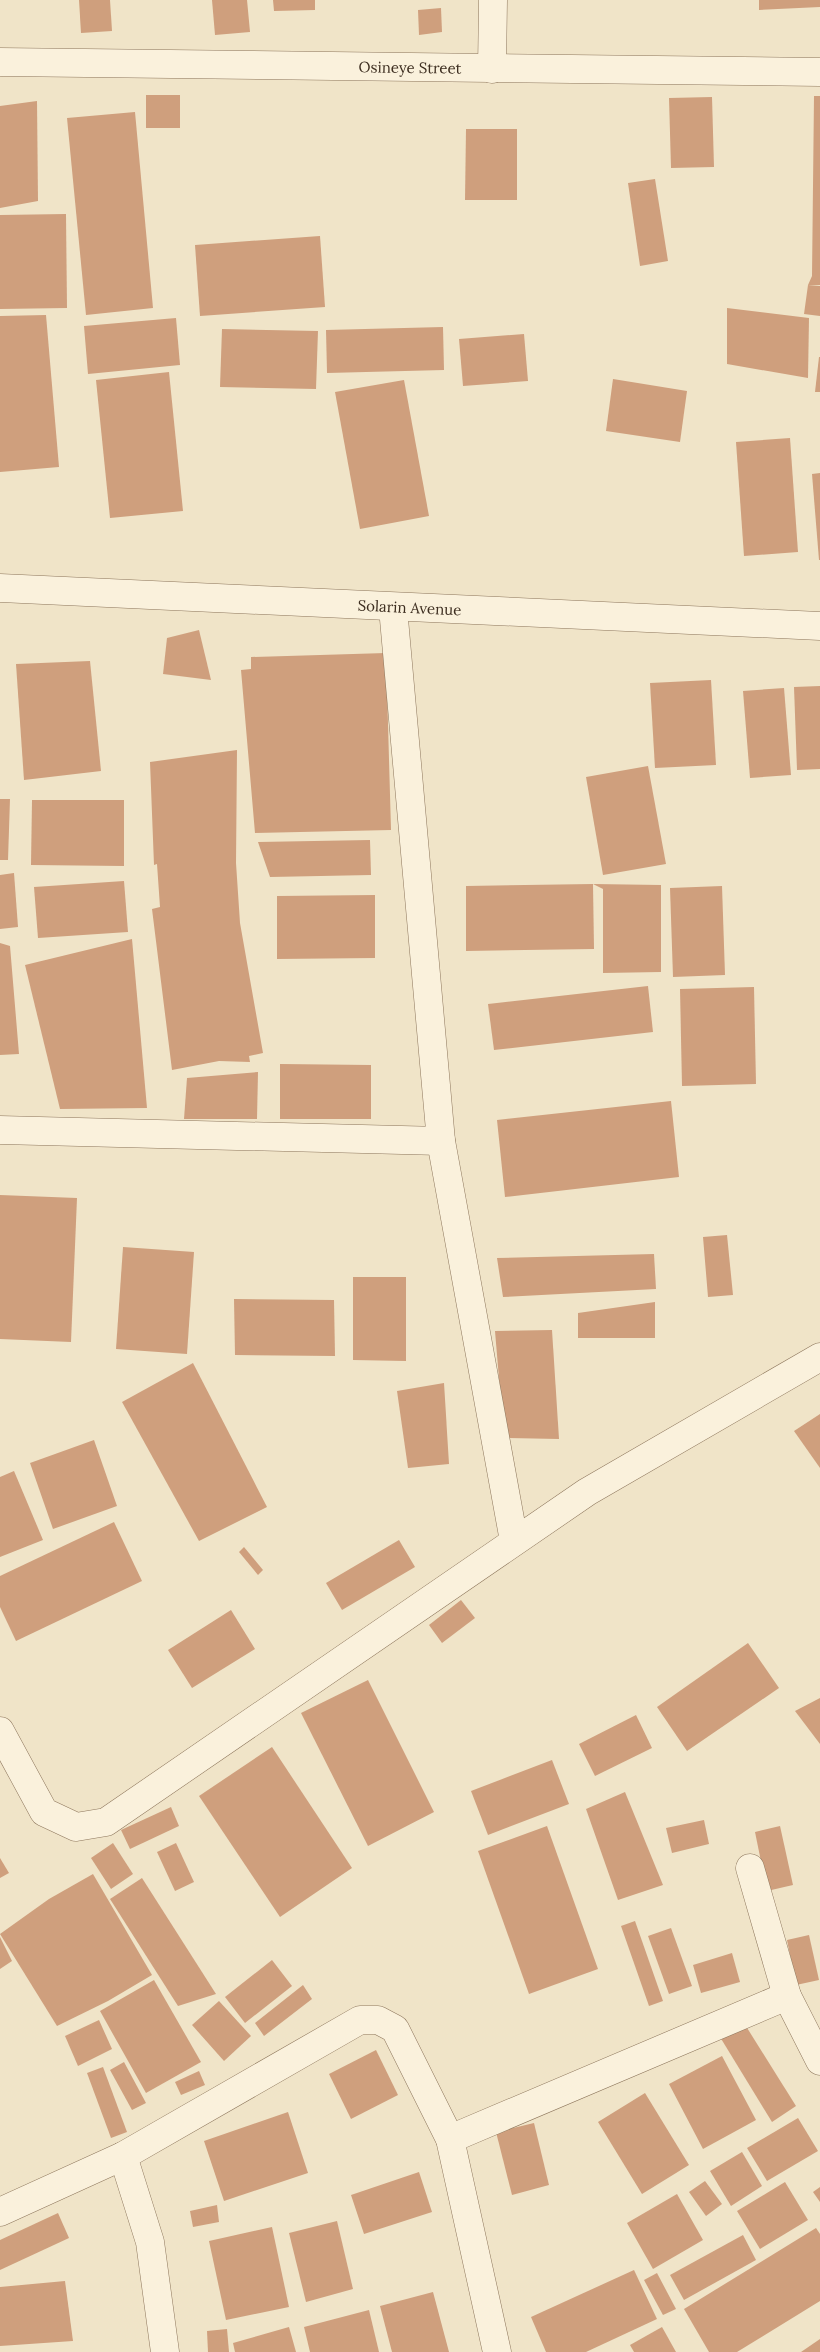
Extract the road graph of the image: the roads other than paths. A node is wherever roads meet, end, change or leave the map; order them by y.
1 (493, 0) edge
2 (0, 62) edge
3 (492, 69) junction
4 (820, 72) edge
5 (0, 588) edge
6 (394, 608) junction
7 (820, 626) edge
8 (0, 1130) edge
9 (441, 1141) junction
10 (820, 1357) edge
11 (514, 1541) junction
12 (0, 1731) edge
13 (750, 1868) dead end
14 (787, 1996) junction
15 (820, 2061) edge
16 (450, 2140) junction
17 (123, 2156) junction
18 (0, 2212) edge
19 (165, 2352) edge
20 (497, 2352) edge

1 - 3 street
2 - 3 street, Osineye Street
3 - 4 street, Osineye Street
5 - 6 street, Solarin Avenue
6 - 7 street, Solarin Avenue
6 - 9 street
8 - 9 street
9 - 11 street
10 - 11 street
11 - 12 street
13 - 14 street
14 - 15 street
14 - 16 street
16 - 17 street
16 - 20 street
17 - 18 street
17 - 19 street

